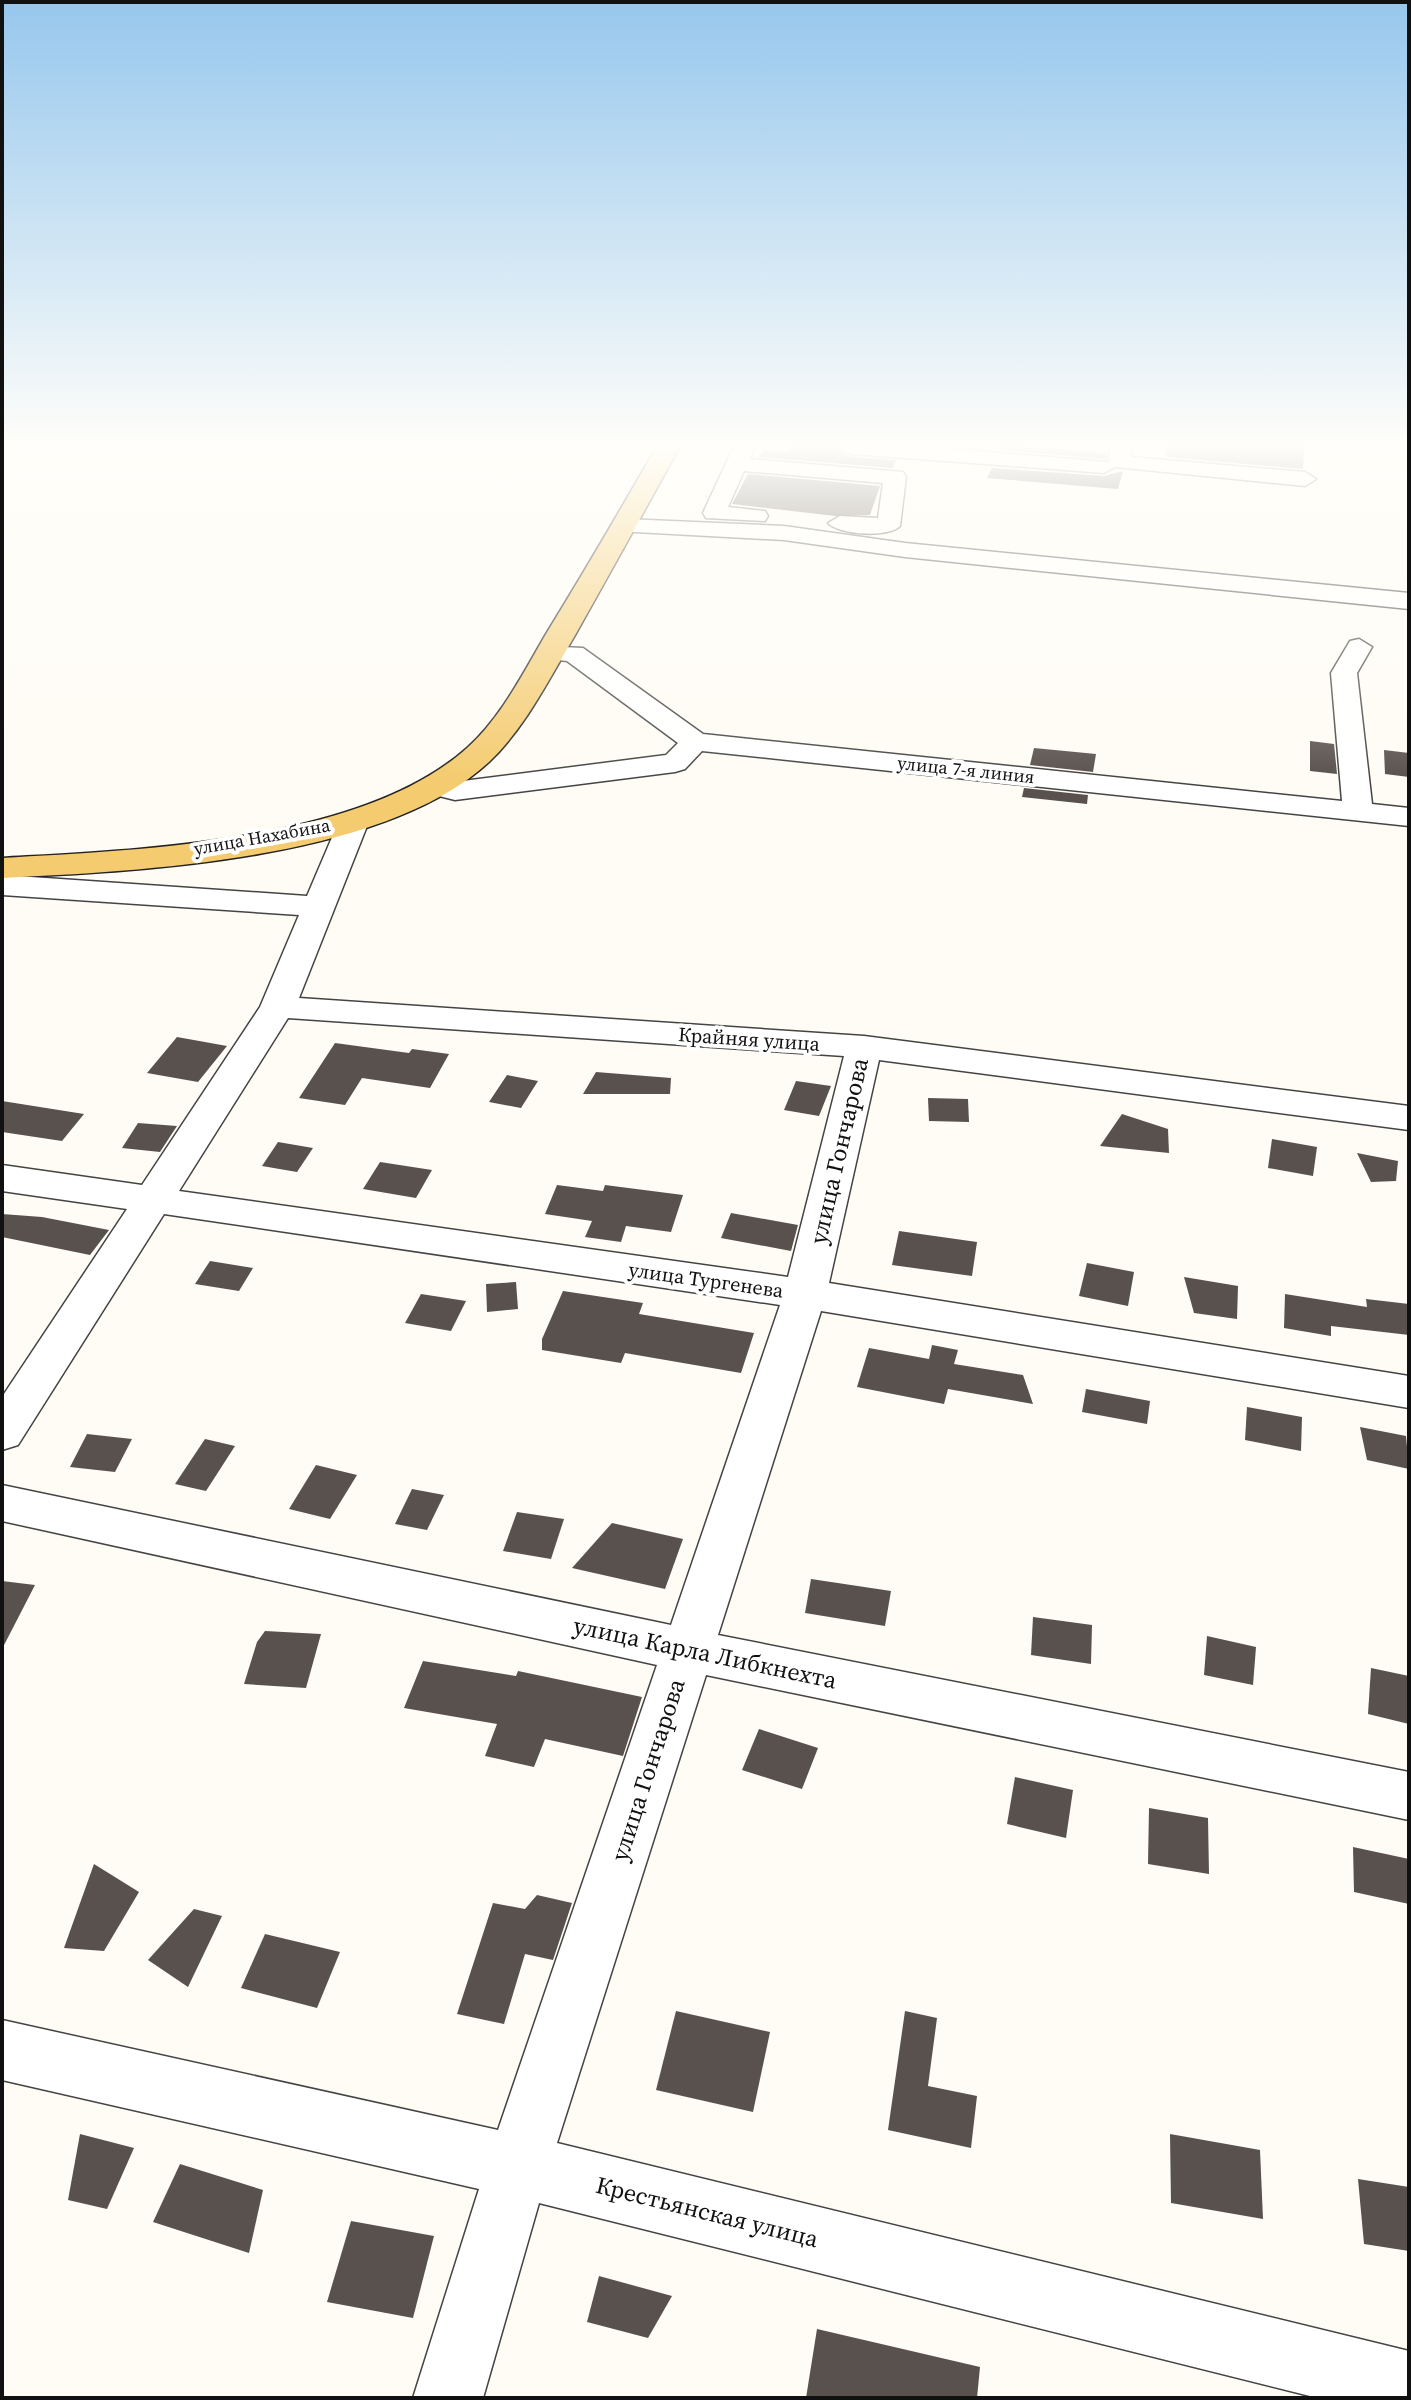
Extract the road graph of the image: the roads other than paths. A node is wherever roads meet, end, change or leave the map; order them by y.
1 (606, 558) edge
2 (984, 558) edge
3 (1409, 601) edge
4 (1359, 647) dead end
5 (550, 652) junction
6 (695, 742) junction
7 (437, 787) junction
8 (1358, 811) junction
9 (1409, 817) edge
10 (354, 821) junction
11 (2, 868) edge
12 (2, 885) edge
13 (318, 907) junction
14 (278, 1007) junction
15 (864, 1047) junction
16 (1409, 1118) edge
17 (2, 1178) edge
18 (153, 1201) junction
19 (805, 1294) junction
20 (1409, 1392) edge
21 (2, 1433) edge
22 (2, 1503) edge
23 (687, 1650) junction
24 (1409, 1796) edge
25 (2, 2050) edge
26 (518, 2166) junction
27 (1409, 2386) edge
28 (448, 2398) edge

1 - 5 main road, улица Нахабина
2 - 3 street
4 - 8 street
5 - 6 street
5 - 7 main road, улица Нахабина
6 - 7 street
6 - 8 street, улица 7-я линия
7 - 10 main road, улица Нахабина
8 - 9 street, улица 7-я линия
10 - 11 main road, улица Нахабина
10 - 13 street
12 - 13 street
13 - 14 street
14 - 15 street, Крайняя улица
14 - 18 street
15 - 16 street, Крайняя улица
15 - 19 street, улица Гончарова
17 - 18 street, улица Тургенева
18 - 19 street, улица Тургенева
18 - 21 street
19 - 20 street, улица Тургенева
19 - 23 street, улица Гончарова
22 - 23 street, улица Карла Либкнехта
23 - 24 street, улица Карла Либкнехта
23 - 26 street, улица Гончарова
25 - 26 street, Крестьянская улица
26 - 27 street, Крестьянская улица
26 - 28 street, улица Гончарова

